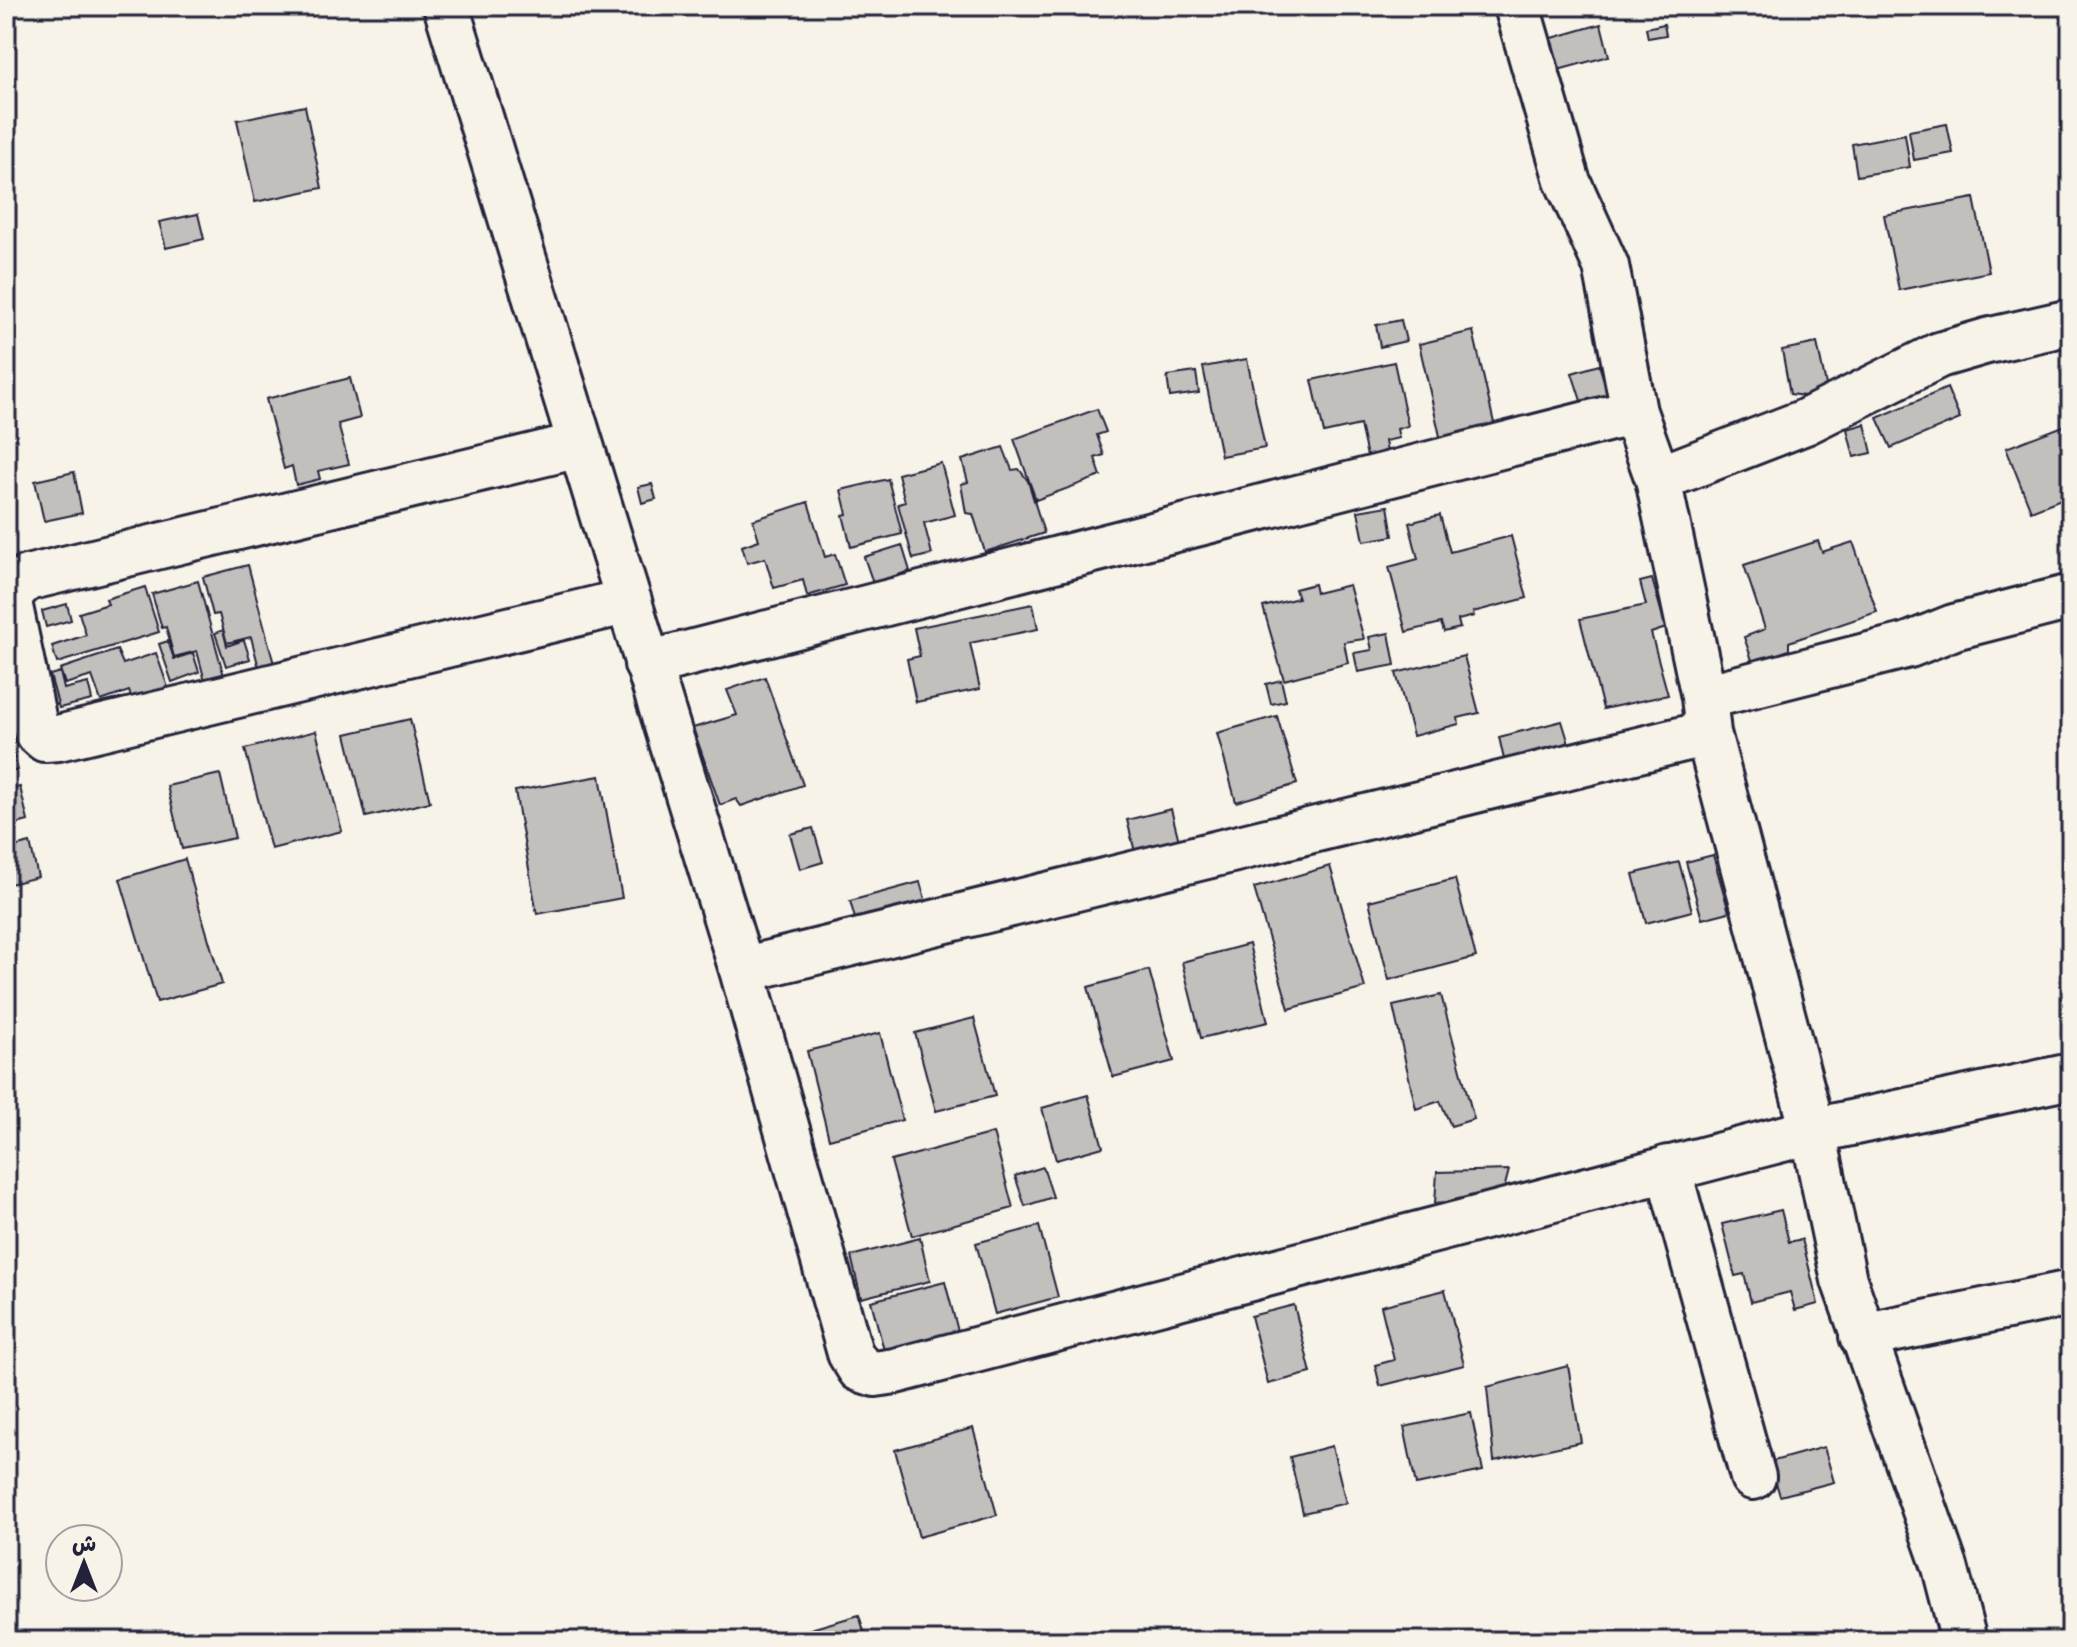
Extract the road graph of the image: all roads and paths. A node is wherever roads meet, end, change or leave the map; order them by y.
1 (446, 6) edge
2 (1517, 6) edge
3 (2071, 322) edge
4 (1634, 412) junction
5 (579, 445) junction
6 (1658, 479) junction
7 (2071, 597) edge
8 (629, 601) junction
9 (647, 664) junction
10 (1706, 715) junction
11 (742, 970) junction
12 (2071, 1076) edge
13 (1813, 1131) junction
14 (1668, 1168) junction
15 (2071, 1293) edge
16 (1862, 1336) junction
17 (1753, 1477) dead end
18 (1964, 1641) edge

1 - 5 street
2 - 4 street
3 - 6 street
4 - 6 street
4 - 9 street
5 - 8 street
5 - 8 street
6 - 10 street
7 - 10 street
8 - 9 street
9 - 11 street
10 - 11 street
10 - 13 street
11 - 14 street
12 - 13 street
13 - 14 street
13 - 16 street
14 - 17 street
15 - 16 street
16 - 18 street

